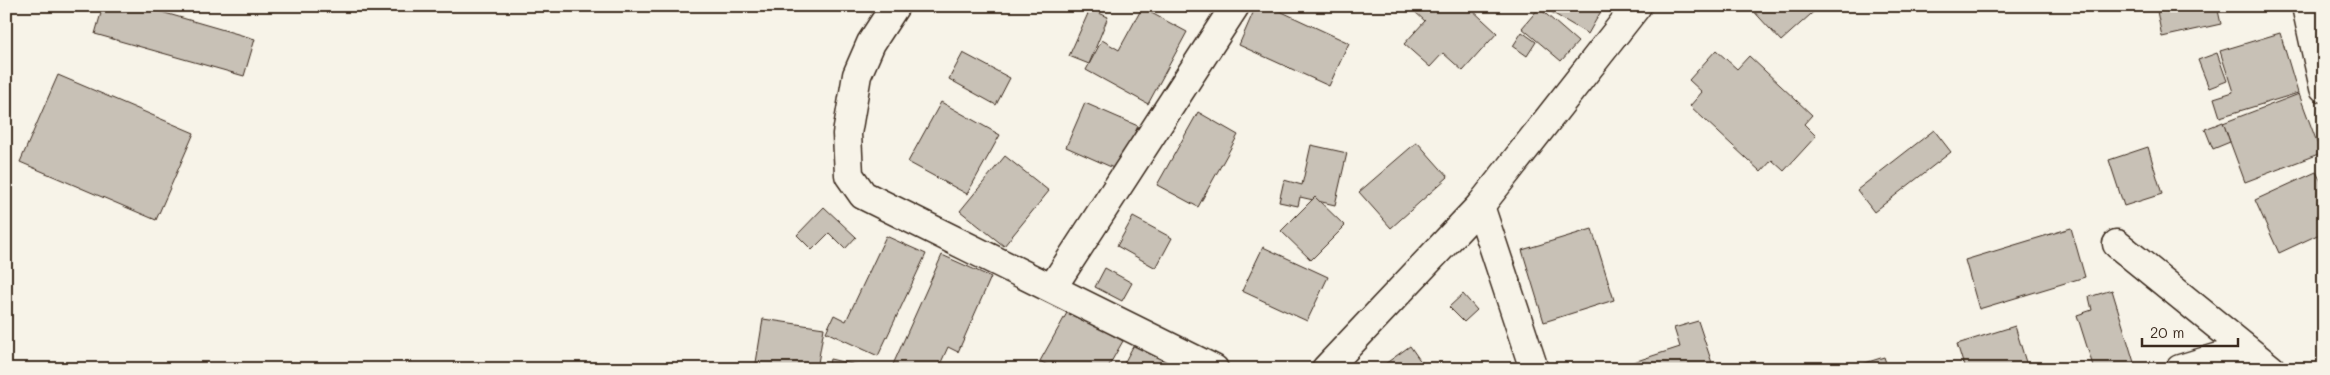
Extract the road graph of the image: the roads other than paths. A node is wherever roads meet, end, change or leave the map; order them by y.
1 (894, 6) edge
2 (1235, 6) edge
3 (1637, 6) edge
4 (2306, 6) edge
5 (2324, 88) edge
6 (1480, 206) junction
7 (2117, 244) dead end
8 (1052, 288) junction
9 (2246, 349) junction
10 (1214, 369) edge
11 (1326, 369) edge
12 (1534, 369) edge
13 (2180, 369) edge
14 (2271, 369) edge

1 - 8 street
2 - 8 street
3 - 6 street
4 - 5 street
6 - 11 street
6 - 12 street
7 - 9 street
8 - 10 street
9 - 13 street
9 - 14 street

